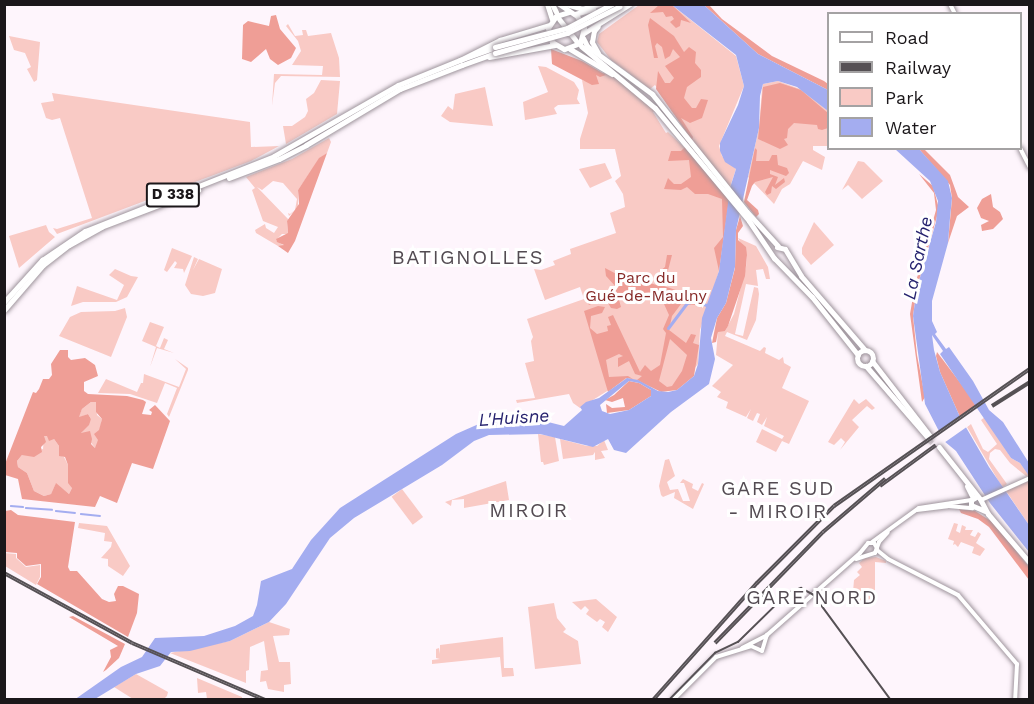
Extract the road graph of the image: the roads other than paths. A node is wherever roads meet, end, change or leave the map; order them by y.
1 (550, 4) edge
2 (559, 4) edge
3 (566, 4) edge
4 (600, 4) edge
5 (612, 4) edge
6 (630, 4) edge
7 (621, 5) edge
8 (556, 12) dead end
9 (572, 13) junction
10 (559, 19) dead end
11 (551, 22) junction
12 (602, 23) junction
13 (584, 36) junction
14 (576, 41) dead end
15 (555, 45) junction
16 (581, 46) dead end
17 (570, 49) junction
18 (495, 50) junction
19 (598, 53) junction
20 (463, 63) junction
21 (608, 66) junction
22 (616, 72) junction
23 (1021, 150) edge
24 (1029, 168) edge
25 (718, 180) junction
26 (746, 215) junction
27 (778, 246) junction
28 (773, 253) junction
29 (787, 254) junction
30 (779, 261) junction
31 (4, 302) edge
32 (4, 310) edge
33 (865, 350) junction
34 (858, 356) junction
35 (872, 361) junction
36 (866, 366) junction
37 (938, 448) tunnel mouth
38 (1029, 478) edge
39 (977, 502) junction
40 (917, 510) junction
41 (895, 525) junction
42 (872, 542) junction
43 (865, 549) junction
44 (876, 550) junction
45 (868, 554) junction
46 (852, 560) junction
47 (1029, 563) edge
48 (673, 699) edge
49 (1016, 699) edge

1 - 8 main road
1 - 11 main road
2 - 9 main road
3 - 4 main road
4 - 9 main road
5 - 18 main road, D 338, bridge
6 - 12 main road
7 - 18 main road, D 338, bridge
9 - 11 main road
9 - 13 main road
10 - 14 main road
11 - 15 main road
11 - 20 main road
12 - 13 main road
12 - 19 main road
13 - 17 main road
13 - 19 main road
15 - 17 main road
15 - 20 main road
16 - 21 main road
17 - 21 main road
18 - 20 main road, D 338
19 - 21 main road
20 - 31 main road, D 338
20 - 32 main road, D 338
21 - 22 main road
22 - 25 main road
22 - 25 main road
23 - 24 main road
25 - 26 main road
26 - 27 main road
26 - 28 main road
27 - 28 main road
27 - 29 main road
28 - 30 main road
29 - 30 main road
29 - 33 main road
30 - 34 main road
33 - 34 main road
33 - 35 main road
34 - 36 main road
35 - 36 main road
35 - 36 main road
37 - 39 main road
38 - 39 main road
39 - 40 main road
39 - 40 main road
39 - 47 main road
40 - 41 main road
41 - 42 main road
41 - 44 main road
42 - 43 main road
42 - 44 main road
43 - 45 main road
43 - 46 main road
44 - 45 main road
44 - 49 main road
45 - 46 main road
46 - 48 main road

